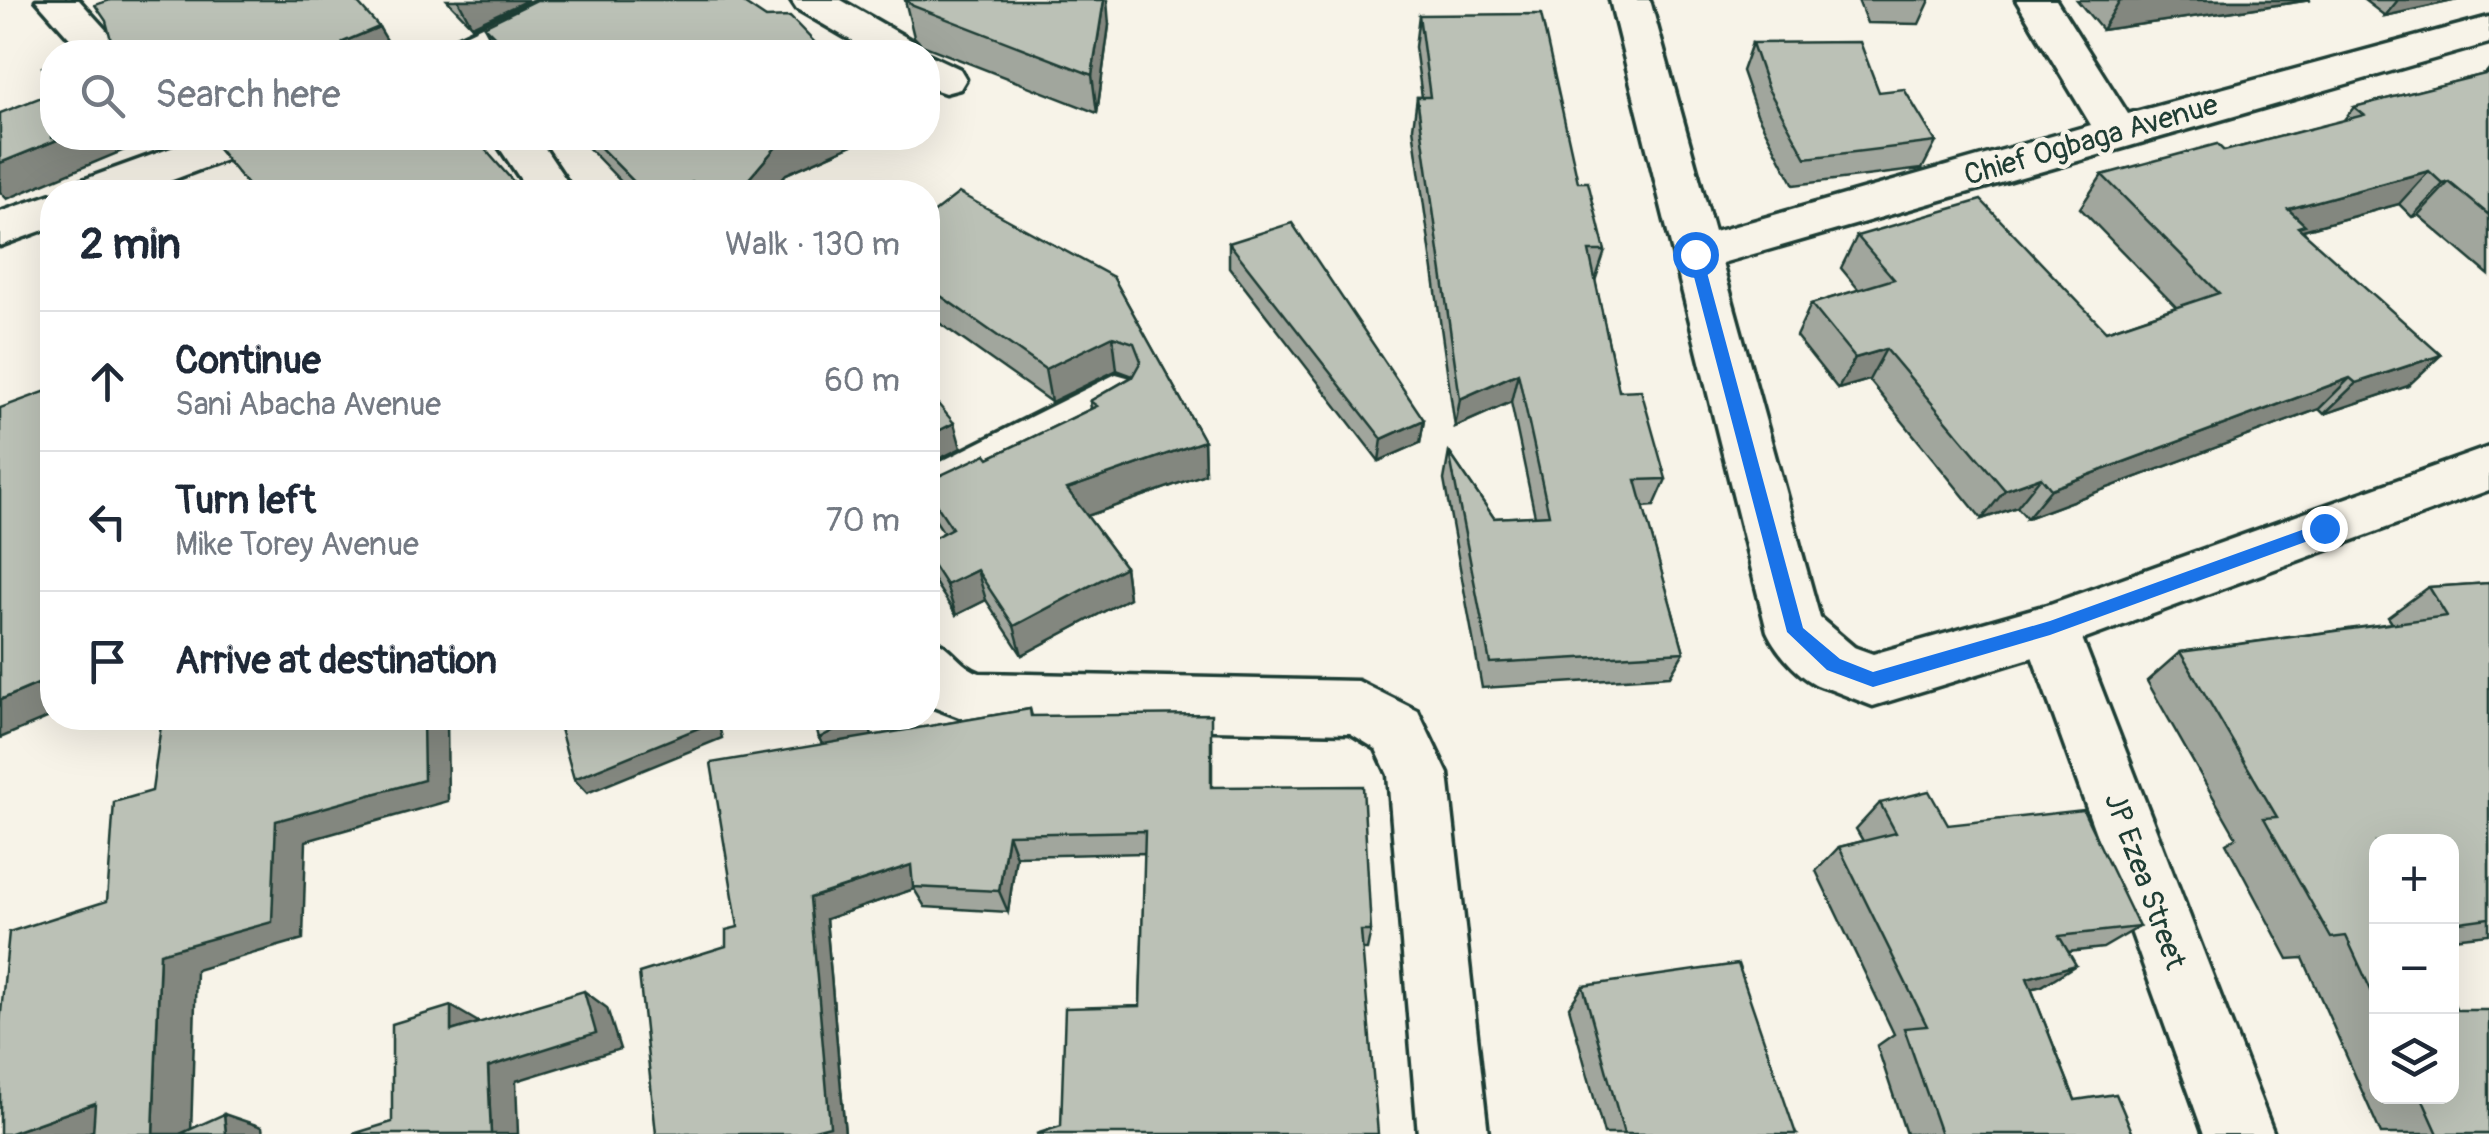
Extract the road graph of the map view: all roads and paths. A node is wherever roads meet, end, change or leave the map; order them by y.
1 (56, 0) edge
2 (570, 0) edge
3 (811, 0) edge
4 (1630, 0) edge
5 (2036, 0) edge
6 (2489, 30) edge
7 (94, 40) edge
8 (486, 40) edge
9 (880, 40) edge
10 (2116, 132) junction
11 (523, 150) edge
12 (151, 153) edge
13 (113, 180) edge
14 (544, 180) edge
15 (40, 215) edge
16 (0, 230) edge
17 (1695, 254) junction
18 (1116, 394) edge
19 (2489, 468) edge
20 (940, 486) edge
21 (2050, 628) junction
22 (940, 679) edge
23 (1453, 1134) edge
24 (2239, 1134) edge

1 - 7 street
2 - 8 street
3 - 9 street
4 - 17 street
5 - 10 street
6 - 10 street, Chief Ogbaga Avenue
10 - 17 street, Chief Ogbaga Avenue
11 - 14 street
12 - 13 street
15 - 16 street
17 - 21 street
18 - 20 street
19 - 21 street
21 - 24 street, JP Ezea Street
22 - 23 street

